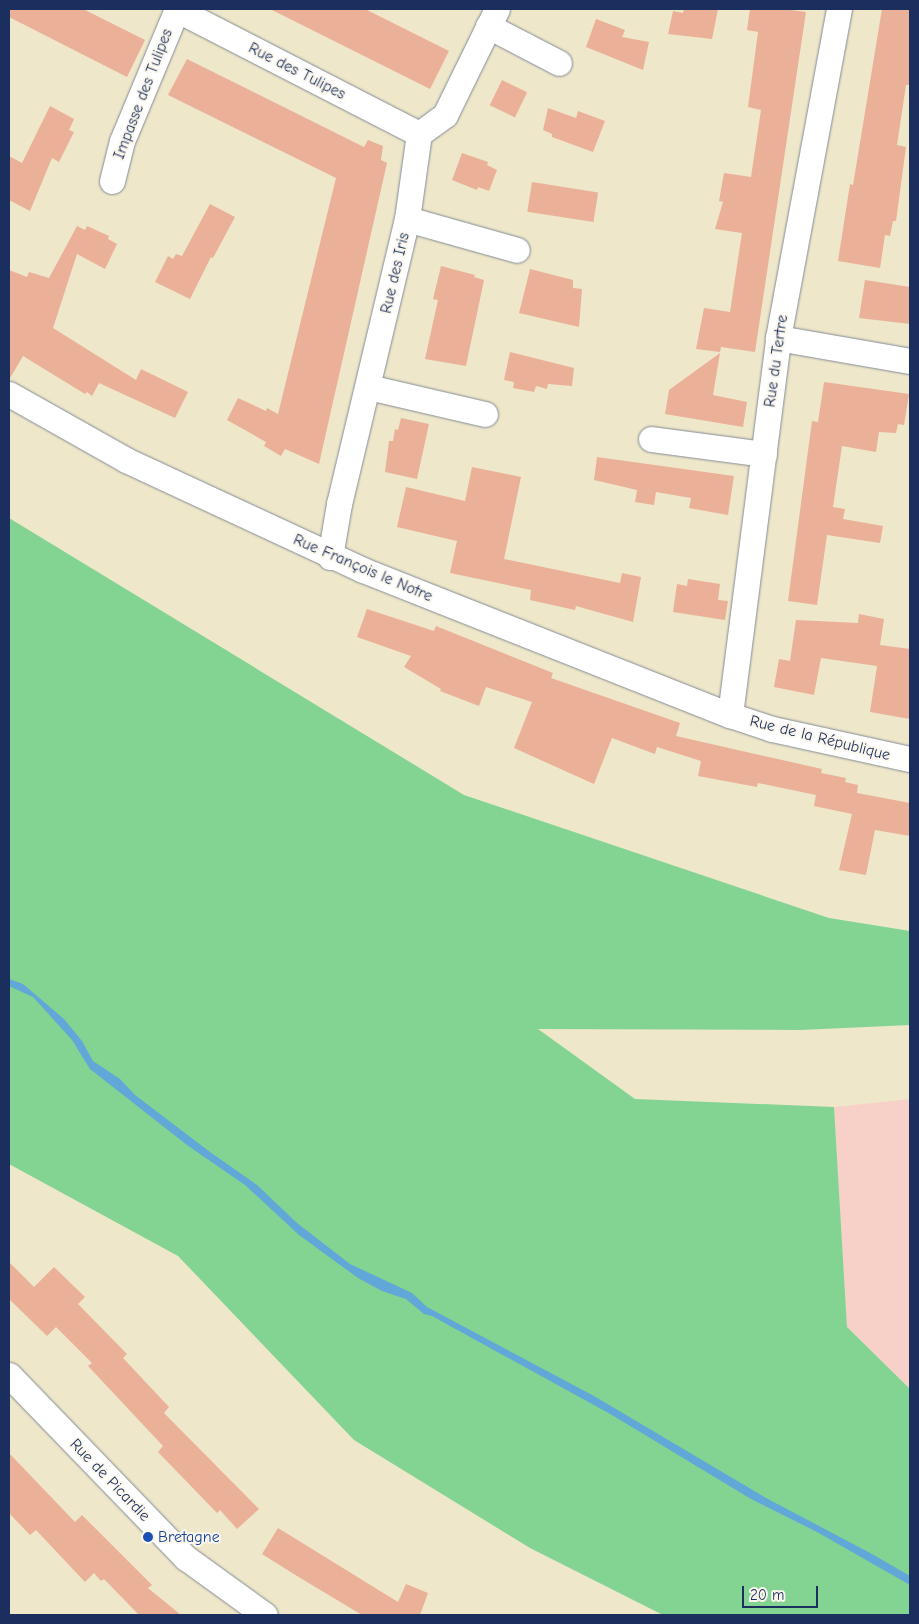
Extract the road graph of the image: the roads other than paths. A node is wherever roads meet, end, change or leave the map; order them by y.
1 (176, 9) edge
2 (839, 9) edge
3 (492, 18) edge
4 (559, 63) dead end
5 (418, 134) junction
6 (112, 180) dead end
7 (407, 219) junction
8 (517, 250) dead end
9 (778, 338) junction
10 (910, 361) edge
11 (368, 387) junction
12 (9, 394) edge
13 (485, 414) dead end
14 (650, 440) dead end
15 (764, 454) junction
16 (330, 557) junction
17 (730, 715) junction
18 (910, 759) edge
19 (9, 1375) edge
20 (265, 1615) edge

1 - 5 street, Rue des Tulipes
1 - 6 street, Impasse des Tulipes
2 - 9 street, Rue du Tertre
3 - 4 street
3 - 5 street
5 - 7 street, Rue des Iris
7 - 8 street
7 - 11 street, Rue des Iris
9 - 10 street
9 - 15 street, Rue du Tertre
11 - 13 street
11 - 16 street, Rue des Iris
12 - 16 street, Rue François le Notre
14 - 15 street
15 - 17 street, Rue du Tertre
16 - 17 street, Rue François le Notre
17 - 18 street, Rue de la République
19 - 20 street, Rue de Picardie

